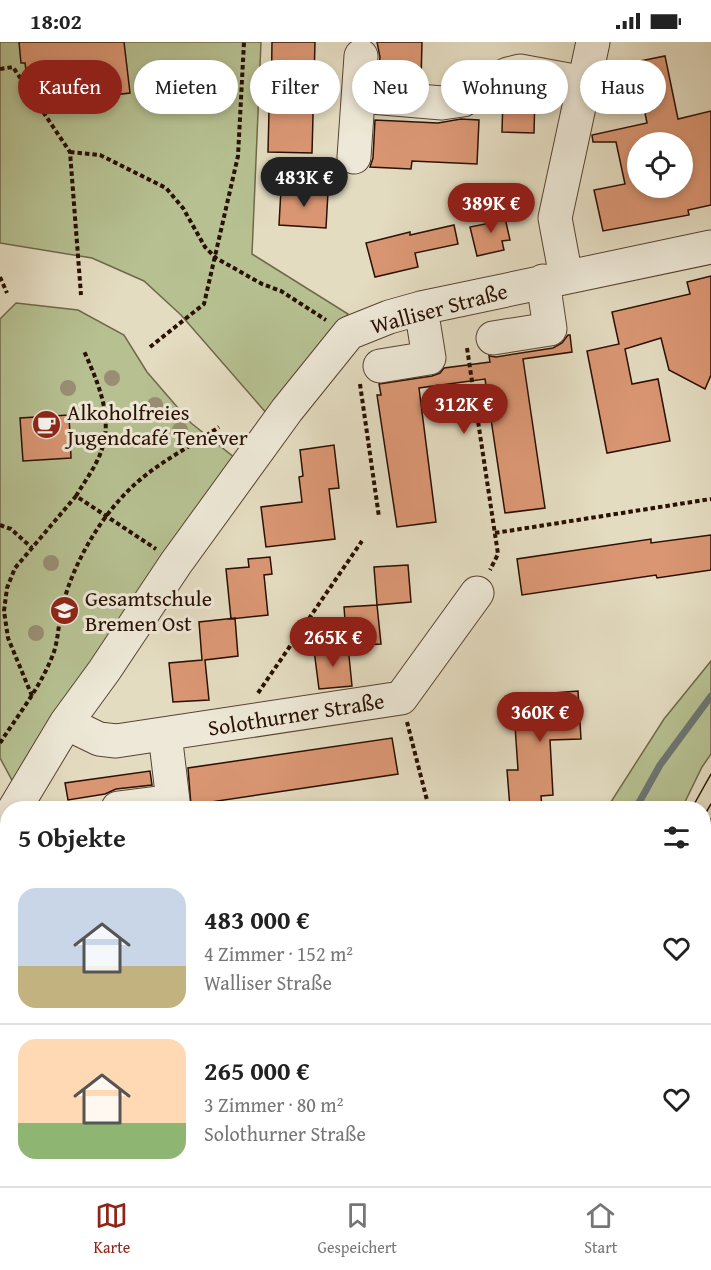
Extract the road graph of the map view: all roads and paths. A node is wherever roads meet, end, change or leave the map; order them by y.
1 (244, 42) edge
2 (593, 42) edge
3 (361, 56) dead end
4 (361, 60) edge
5 (589, 60) edge
6 (0, 69) edge
7 (580, 82) edge
8 (429, 102) edge
9 (580, 106) edge
10 (358, 114) edge
11 (70, 152) junction
12 (354, 157) dead end
13 (711, 246) edge
14 (216, 258) junction
15 (0, 277) edge
16 (555, 279) junction
17 (7, 293) dead end
18 (81, 295) dead end
19 (421, 308) junction
20 (349, 333) junction
21 (150, 347) dead end
22 (459, 349) junction
23 (84, 351) dead end
24 (369, 372) joint
25 (219, 427) dead end
26 (76, 496) junction
27 (711, 499) edge
28 (108, 516) junction
29 (380, 517) dead end
30 (0, 525) edge
31 (495, 533) junction
32 (362, 541) dead end
33 (32, 548) junction
34 (176, 563) junction
35 (477, 593) joint
36 (32, 696) junction
37 (401, 698) junction
38 (66, 723) junction
39 (237, 723) junction
40 (165, 734) junction
41 (0, 743) edge
42 (19, 801) edge
43 (173, 801) edge
44 (427, 801) edge

1 - 14 path
2 - 5 street
3 - 4 street
6 - 11 path
7 - 8 street
9 - 16 street
10 - 12 street
11 - 14 path
11 - 18 path
13 - 16 street, Walliser Straße
14 - 20 path
14 - 21 path
15 - 17 path
16 - 19 street, Walliser Straße
16 - 22 street
19 - 20 street, Walliser Straße
19 - 22 street
20 - 34 street, Walliser Straße
22 - 24 street
22 - 31 path
23 - 26 path
24 - 29 path
25 - 28 path
26 - 28 path
26 - 33 path
27 - 31 path
28 - 34 path
28 - 36 path
30 - 33 path
31 - 35 path
32 - 39 path
33 - 36 path
34 - 38 street, Walliser Straße
35 - 37 street, Solothurner Straße
36 - 41 path
37 - 39 street, Solothurner Straße
37 - 44 path
38 - 40 street, Solothurner Straße
38 - 42 street, Walliser Straße
39 - 40 street, Solothurner Straße
40 - 43 street

